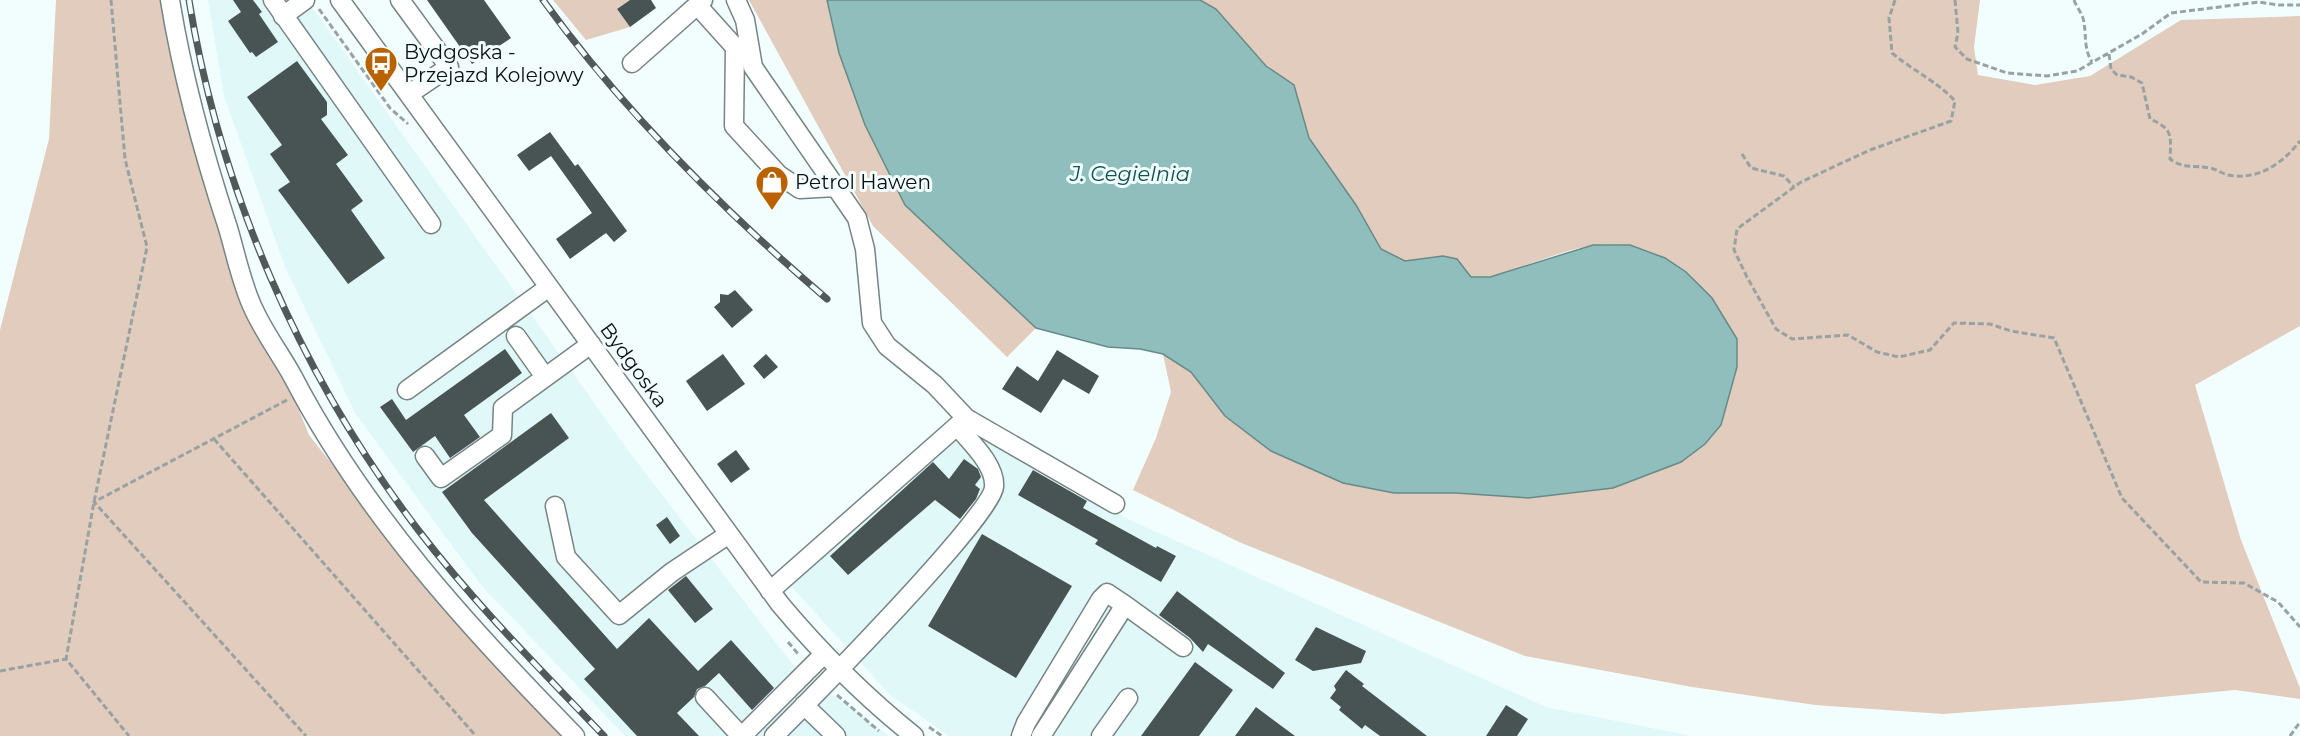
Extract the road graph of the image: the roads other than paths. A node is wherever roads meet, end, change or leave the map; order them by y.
1 (170, 0) edge
2 (273, 0) edge
3 (305, 0) edge
4 (340, 0) edge
5 (400, 0) edge
6 (736, 0) edge
7 (700, 2) edge
8 (283, 16) junction
9 (735, 47) junction
10 (632, 63) dead end
11 (753, 67) junction
12 (409, 94) junction
13 (836, 187) junction
14 (431, 224) dead end
15 (549, 287) junction
16 (516, 336) dead end
17 (591, 344) junction
18 (545, 377) junction
19 (407, 390) dead end
20 (961, 422) junction
21 (425, 456) dead end
22 (1115, 504) dead end
23 (555, 506) dead end
24 (729, 534) junction
25 (770, 591) junction
26 (1125, 605) junction
27 (1183, 647) dead end
28 (823, 655) junction
29 (838, 670) junction
30 (705, 697) dead end
31 (1128, 699) dead end
32 (804, 705) junction
33 (920, 730) edge
34 (575, 736) edge
35 (742, 736) edge
36 (774, 736) edge
37 (836, 736) edge
38 (1021, 736) edge
39 (1041, 736) edge
40 (1101, 736) edge

1 - 34 street
2 - 8 street
3 - 8 street
4 - 12 street, Bydgoska
5 - 12 street
6 - 11 street
7 - 9 street
7 - 10 street
8 - 14 street
9 - 11 street
9 - 13 street
11 - 13 street
12 - 15 street, Bydgoska
13 - 20 street
15 - 17 street, Bydgoska
15 - 19 street
16 - 18 street
17 - 18 street
17 - 24 street, Bydgoska
18 - 21 street
20 - 22 street
20 - 25 street
20 - 29 street
23 - 24 street
24 - 25 street, Bydgoska
25 - 28 street, Bydgoska
26 - 27 street
26 - 38 street
26 - 39 street
28 - 29 street, Bydgoska
28 - 35 street
29 - 32 street
29 - 33 street, Bydgoska
30 - 35 street
31 - 40 street
32 - 36 street
32 - 37 street

